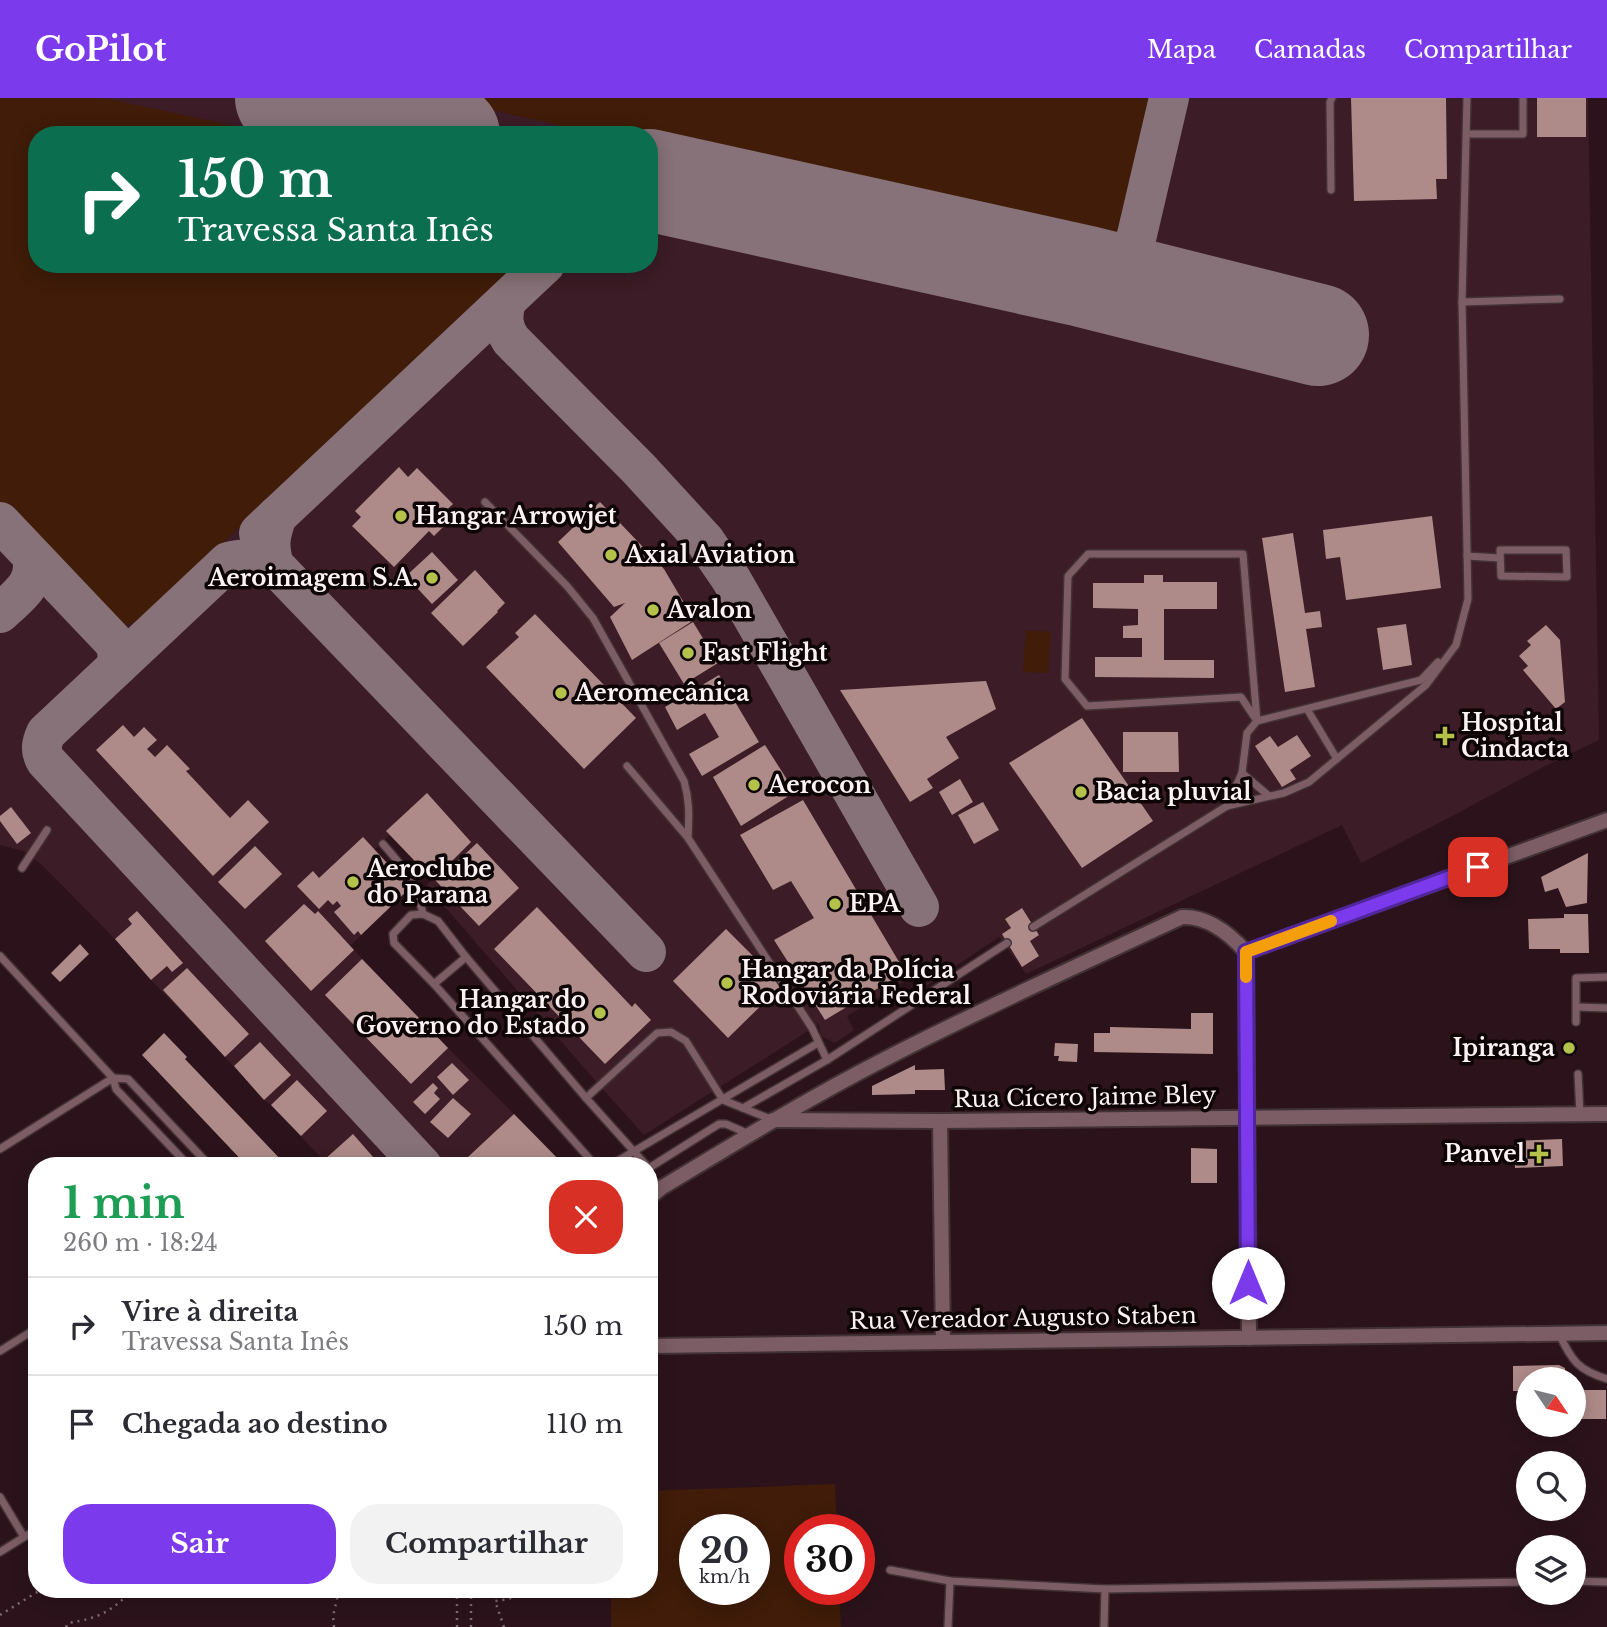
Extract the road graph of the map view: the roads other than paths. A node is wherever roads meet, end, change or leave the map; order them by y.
1 (1332, 98) edge
2 (1467, 98) edge
3 (1523, 98) edge
4 (1467, 134) junction
5 (1331, 190) dead end
6 (1560, 299) dead end
7 (1462, 302) junction
8 (485, 502) dead end
9 (1467, 556) junction
10 (1499, 558) junction
11 (1456, 645) junction
12 (1307, 709) junction
13 (1256, 721) junction
14 (1337, 759) junction
15 (627, 766) dead end
16 (1242, 773) junction
17 (1269, 796) junction
18 (1227, 806) junction
19 (1607, 820) edge
20 (47, 830) dead end
21 (688, 838) junction
22 (383, 844) dead end
23 (22, 868) dead end
24 (423, 914) junction
25 (1034, 927) dead end
26 (1007, 943) dead end
27 (1246, 952) junction
28 (0, 956) edge
29 (466, 957) junction
30 (1607, 977) edge
31 (434, 984) junction
32 (1577, 1007) junction
33 (1607, 1008) edge
34 (1576, 1022) dead end
35 (818, 1043) junction
36 (827, 1060) junction
37 (1578, 1074) dead end
38 (113, 1078) junction
39 (586, 1098) junction
40 (723, 1100) junction
41 (743, 1108) junction
42 (1580, 1114) junction
43 (1607, 1114) edge
44 (1247, 1118) junction
45 (773, 1121) junction
46 (940, 1121) junction
47 (174, 1128) junction
48 (750, 1134) junction
49 (163, 1139) junction
50 (0, 1149) edge
51 (634, 1151) junction
52 (180, 1157) edge
53 (201, 1157) edge
54 (588, 1157) edge
55 (624, 1157) edge
56 (640, 1157) edge
57 (658, 1161) edge
58 (658, 1190) edge
59 (1607, 1333) edge
60 (28, 1334) edge
61 (1559, 1334) junction
62 (1249, 1338) junction
63 (943, 1342) junction
64 (658, 1346) edge
65 (0, 1352) edge
66 (1607, 1379) edge
67 (0, 1497) edge
68 (28, 1535) edge
69 (24, 1537) junction
70 (0, 1552) edge
71 (890, 1570) dead end
72 (950, 1581) junction
73 (1586, 1581) edge
74 (1516, 1582) edge
75 (1607, 1582) edge
76 (1105, 1589) junction
77 (948, 1627) edge
78 (1104, 1627) edge

1 - 5 lane
2 - 4 lane
3 - 4 lane
4 - 7 lane
6 - 7 lane
7 - 9 lane
8 - 21 lane
9 - 10 lane
9 - 11 lane
10 - 10 lane
11 - 12 lane
11 - 14 lane
12 - 13 lane
12 - 14 lane
13 - 13 lane
13 - 16 lane
14 - 17 lane
15 - 21 lane
16 - 17 lane
16 - 18 lane
17 - 18 lane
18 - 25 lane
19 - 27 street
20 - 23 lane
21 - 35 lane
22 - 24 lane
24 - 29 lane
24 - 31 lane
26 - 36 lane
27 - 44 street
27 - 45 street
28 - 38 lane
29 - 31 lane
29 - 39 lane
30 - 32 lane
31 - 54 lane
32 - 33 lane
32 - 34 lane
35 - 36 lane
35 - 40 lane
36 - 41 lane
37 - 42 lane
38 - 47 lane
38 - 49 lane
38 - 50 lane
39 - 40 lane
39 - 51 lane
40 - 41 lane
40 - 51 lane
41 - 45 lane
42 - 43 street, Rua Cícero Jaime Bley
42 - 44 street, Rua Cícero Jaime Bley
44 - 46 street, Rua Cícero Jaime Bley
44 - 62 street
45 - 46 street, Rua Cícero Jaime Bley
45 - 48 street
46 - 63 street
47 - 49 lane
47 - 53 lane
48 - 57 lane
48 - 58 street
49 - 52 lane
51 - 55 lane
51 - 56 lane
59 - 61 street, Rua Vereador Augusto Staben
60 - 65 lane
61 - 62 street, Rua Vereador Augusto Staben
61 - 66 lane
62 - 63 street, Rua Vereador Augusto Staben
63 - 64 street, Rua Vereador Augusto Staben
67 - 69 lane
68 - 69 lane
69 - 70 lane
71 - 72 lane
72 - 76 lane
72 - 77 lane
73 - 75 lane
74 - 76 lane
76 - 78 lane

